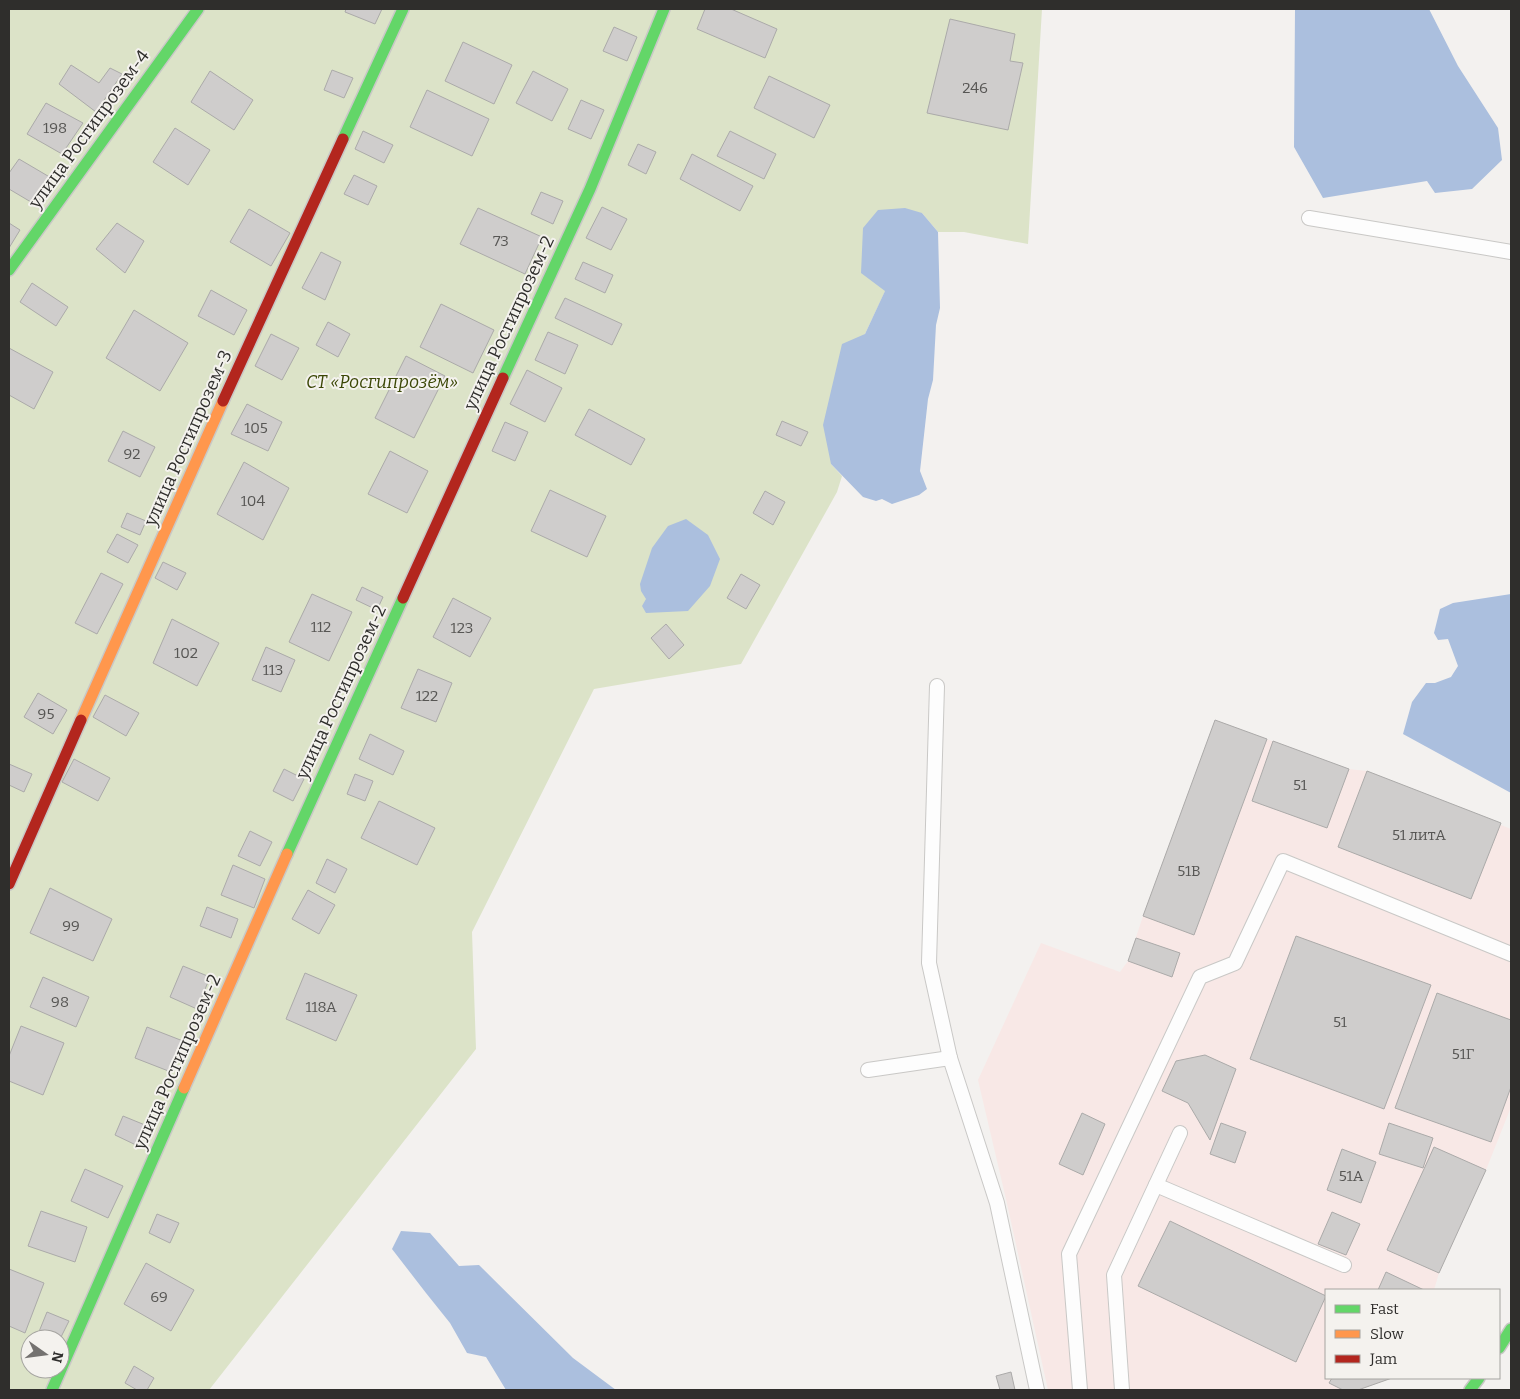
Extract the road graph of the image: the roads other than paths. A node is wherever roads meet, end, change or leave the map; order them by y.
1 (198, 9) edge
2 (403, 9) edge
3 (664, 9) edge
4 (1309, 218) dead end
5 (1511, 252) edge
6 (9, 270) edge
7 (936, 686) dead end
8 (9, 884) edge
9 (1511, 954) edge
10 (950, 1058) junction
11 (868, 1070) dead end
12 (1180, 1133) dead end
13 (1156, 1185) junction
14 (1344, 1265) dead end
15 (1511, 1329) edge
16 (1500, 1346) edge
17 (1477, 1379) edge
18 (52, 1390) edge
19 (1037, 1390) edge
20 (1080, 1390) edge
21 (1122, 1390) edge
22 (1470, 1390) edge

1 - 6 street, улица Росгипрозем-4
2 - 8 street, улица Росгипрозем-3
3 - 18 street, улица Росгипрозем-2
4 - 5 lane
7 - 10 lane
9 - 20 lane
10 - 11 lane
10 - 19 lane
12 - 13 lane
13 - 14 lane
13 - 21 lane
15 - 16 street
17 - 22 street

